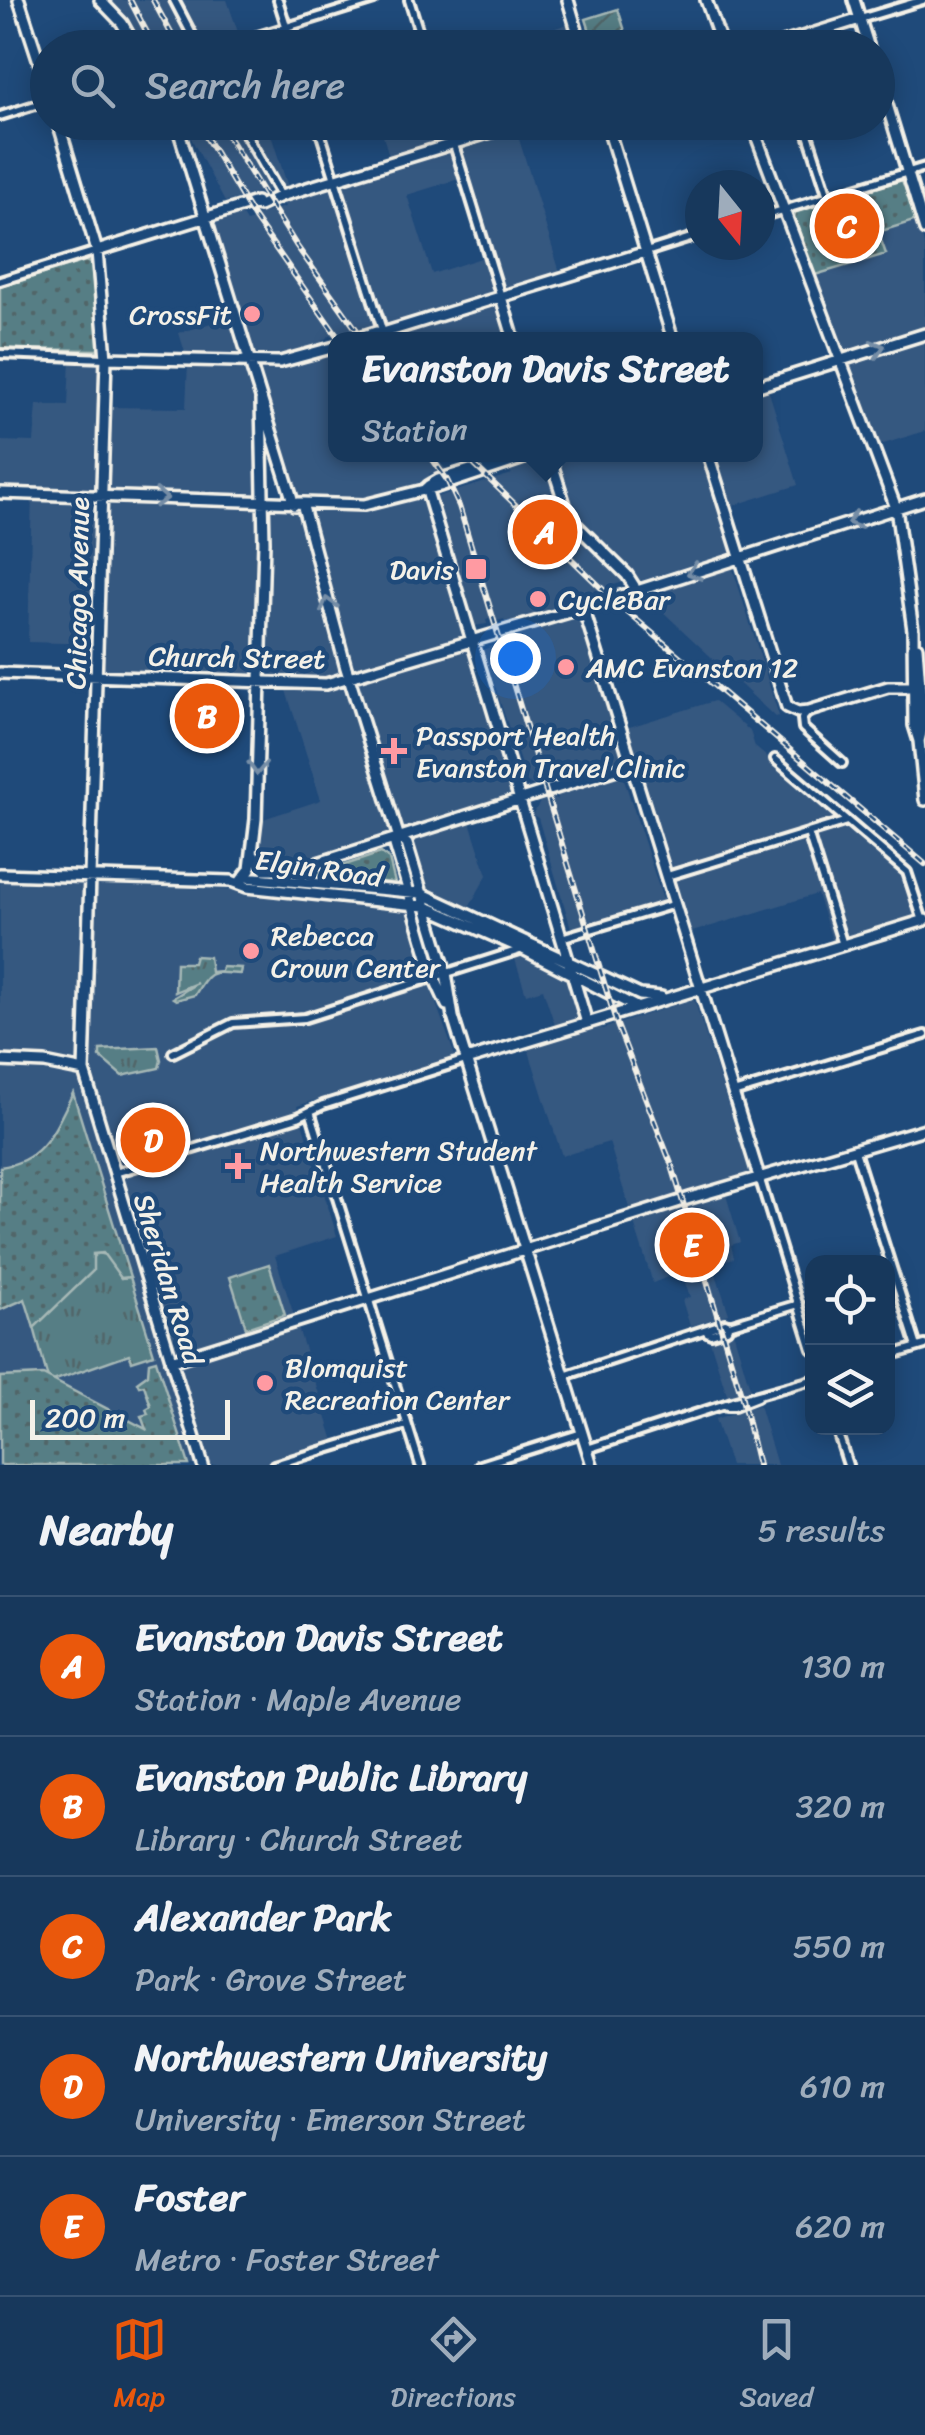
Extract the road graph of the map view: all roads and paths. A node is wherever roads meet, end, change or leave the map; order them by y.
1 (19, 0) edge
2 (100, 0) edge
3 (174, 0) edge
4 (278, 0) edge
5 (374, 0) edge
6 (409, 0) edge
7 (568, 0) edge
8 (706, 0) edge
9 (854, 0) edge
10 (922, 0) edge
11 (860, 19) junction
12 (286, 27) junction
13 (126, 30) edge
14 (190, 30) edge
15 (276, 30) edge
16 (287, 30) edge
17 (418, 30) edge
18 (577, 30) edge
19 (717, 30) edge
20 (825, 30) edge
21 (863, 30) edge
22 (30, 34) edge
23 (30, 107) edge
24 (0, 116) edge
25 (895, 130) edge
26 (63, 140) edge
27 (182, 140) edge
28 (248, 140) edge
29 (324, 140) edge
30 (453, 140) edge
31 (467, 140) edge
32 (612, 140) edge
33 (758, 140) edge
34 (810, 140) edge
35 (454, 144) junction
36 (925, 167) edge
37 (908, 172) junction
38 (336, 179) junction
39 (281, 196) junction
40 (828, 196) junction
41 (784, 210) junction
42 (775, 213) edge
43 (206, 219) junction
44 (925, 230) edge
45 (685, 240) edge
46 (97, 251) junction
47 (646, 252) junction
48 (0, 281) edge
49 (501, 296) junction
50 (385, 332) edge
51 (398, 332) edge
52 (512, 332) edge
53 (670, 332) edge
54 (925, 334) edge
55 (328, 350) edge
56 (0, 354) edge
57 (106, 358) junction
58 (842, 360) junction
59 (251, 361) junction
60 (763, 385) edge
61 (261, 400) junction
62 (497, 462) edge
63 (552, 462) edge
64 (710, 462) edge
65 (426, 488) junction
66 (0, 493) edge
67 (102, 496) junction
68 (925, 499) edge
69 (264, 502) junction
70 (297, 503) junction
71 (896, 508) junction
72 (739, 558) junction
73 (634, 586) junction
74 (648, 586) junction
75 (583, 607) junction
76 (912, 630) junction
77 (472, 641) junction
78 (0, 674) edge
79 (98, 676) junction
80 (350, 678) junction
81 (260, 683) junction
82 (912, 687) junction
83 (922, 702) junction
84 (809, 711) junction
85 (919, 740) junction
86 (776, 759) dead end
87 (842, 762) dead end
88 (632, 764) junction
89 (520, 800) junction
90 (925, 800) edge
91 (393, 819) junction
92 (848, 820) junction
93 (808, 833) junction
94 (399, 838) junction
95 (386, 842) junction
96 (254, 853) junction
97 (0, 874) edge
98 (92, 876) junction
99 (667, 876) junction
100 (242, 880) junction
101 (409, 891) junction
102 (421, 893) junction
103 (412, 903) junction
104 (675, 904) junction
105 (425, 906) junction
106 (924, 921) edge
107 (561, 938) junction
108 (843, 945) junction
109 (523, 948) junction
110 (568, 961) junction
111 (446, 973) junction
112 (572, 973) junction
113 (434, 977) junction
114 (702, 988) junction
115 (668, 998) junction
116 (638, 1008) junction
117 (453, 1018) junction
118 (586, 1023) junction
119 (925, 1035) edge
120 (173, 1053) dead end
121 (466, 1060) junction
122 (0, 1061) edge
123 (84, 1071) junction
124 (734, 1093) junction
125 (310, 1111) junction
126 (925, 1129) edge
127 (855, 1151) junction
128 (114, 1173) junction
129 (760, 1180) junction
130 (524, 1252) junction
131 (368, 1300) junction
132 (799, 1304) junction
133 (811, 1345) edge
134 (921, 1346) edge
135 (895, 1354) edge
136 (171, 1360) junction
137 (564, 1376) junction
138 (805, 1382) edge
139 (407, 1424) junction
140 (582, 1433) junction
141 (838, 1435) edge
142 (587, 1449) junction
143 (203, 1465) edge
144 (274, 1465) edge
145 (420, 1465) edge
146 (480, 1465) edge
147 (592, 1465) edge
148 (848, 1465) edge

1 - 22 street
2 - 13 street
3 - 14 street
4 - 12 street
5 - 12 street
6 - 17 street
7 - 18 street
8 - 19 street
9 - 11 street
10 - 11 street
11 - 20 street
11 - 21 street
12 - 15 street
12 - 16 street
23 - 24 street
25 - 37 street
26 - 46 street, Chicago Avenue
27 - 43 street
28 - 39 street
29 - 38 street
30 - 35 street
31 - 35 street
32 - 47 street
33 - 41 street
34 - 40 street
35 - 38 street
35 - 49 street
36 - 37 street
37 - 40 street
37 - 44 street
38 - 39 street
38 - 50 street
39 - 43 street
40 - 41 street
41 - 42 street
41 - 58 street
43 - 46 street
43 - 59 street
45 - 47 street
46 - 48 street
46 - 57 street, Chicago Avenue
47 - 49 street
47 - 53 street
49 - 51 street
49 - 52 street
58 -> 54 street
55 - 59 street
56 - 57 street
57 - 59 street
57 - 67 street, Chicago Avenue
58 - 60 street
58 - 71 street
59 - 61 street
61 - 69 street
61 - 70 street
62 - 65 street
63 - 73 street
64 - 72 street
65 - 70 street
65 - 77 street
66 - 67 street
67 -> 69 street
67 - 79 street, Chicago Avenue
68 - 71 street, Church Street
69 - 70 street
69 - 81 street
80 -> 70 street
71 -> 72 street, Church Street
71 - 76 street
72 -> 74 street, Church Street
72 - 84 street
73 - 74 street, Church Street
73 - 75 street, Church Street
74 - 75 street, Church Street
75 - 77 street, Church Street
75 - 88 street
76 - 82 street
76 - 83 street
77 - 80 street, Church Street
77 - 89 street
78 - 79 street, Church Street
79 - 81 street, Church Street
79 - 98 street, Chicago Avenue
80 - 81 street, Church Street
80 - 91 street
81 -> 96 street
82 - 83 street
82 - 84 street
82 - 85 street
83 - 85 street
84 - 87 street
85 - 90 street
86 - 92 street
88 - 89 street
88 - 99 street
89 - 94 street
89 - 107 street
91 - 94 street
91 - 95 street
92 - 93 street
92 - 106 street
93 - 99 street
93 - 108 street
94 - 95 street
94 - 101 street
94 - 102 street
95 - 96 street
96 - 100 street
97 - 98 street
98 - 100 street
98 - 123 street, Chicago Avenue
99 - 104 street
100 - 101 street, Elgin Road
100 - 103 street, Elgin Road
101 - 102 street, Elgin Road
101 - 103 street
102 - 105 street
102 - 110 street, Elgin Road
103 - 105 street, Elgin Road
103 - 113 street
104 - 107 street
104 - 114 street
105 - 109 street, Elgin Road
105 - 111 street
106 - 108 street
107 - 110 street
108 - 114 street
109 - 111 street
109 - 112 street, Elgin Road
110 - 112 street
110 - 115 street, Elgin Road
111 - 113 street
111 - 117 street
112 - 116 street, Elgin Road
112 - 118 street
113 - 117 street
113 - 120 street
114 - 115 street
114 - 124 street
115 - 116 street
116 - 118 street
117 - 121 street
118 - 121 street
119 - 124 street
121 - 125 street
121 - 130 street
122 - 123 street
123 - 128 street, Sheridan Road
124 - 129 street
125 - 128 street
125 - 131 street
126 - 127 street
127 - 129 street
127 - 134 street
128 - 136 street, Sheridan Road
129 - 130 street
129 - 132 street
130 - 131 street
130 - 137 street
131 - 136 street
131 - 139 street
132 - 133 street
132 - 137 street
134 - 135 street
136 - 143 street, Sheridan Road
137 - 140 street
138 - 142 street
139 - 144 street
139 - 145 street
140 - 142 street
140 - 146 street
141 - 148 street
142 - 147 street

